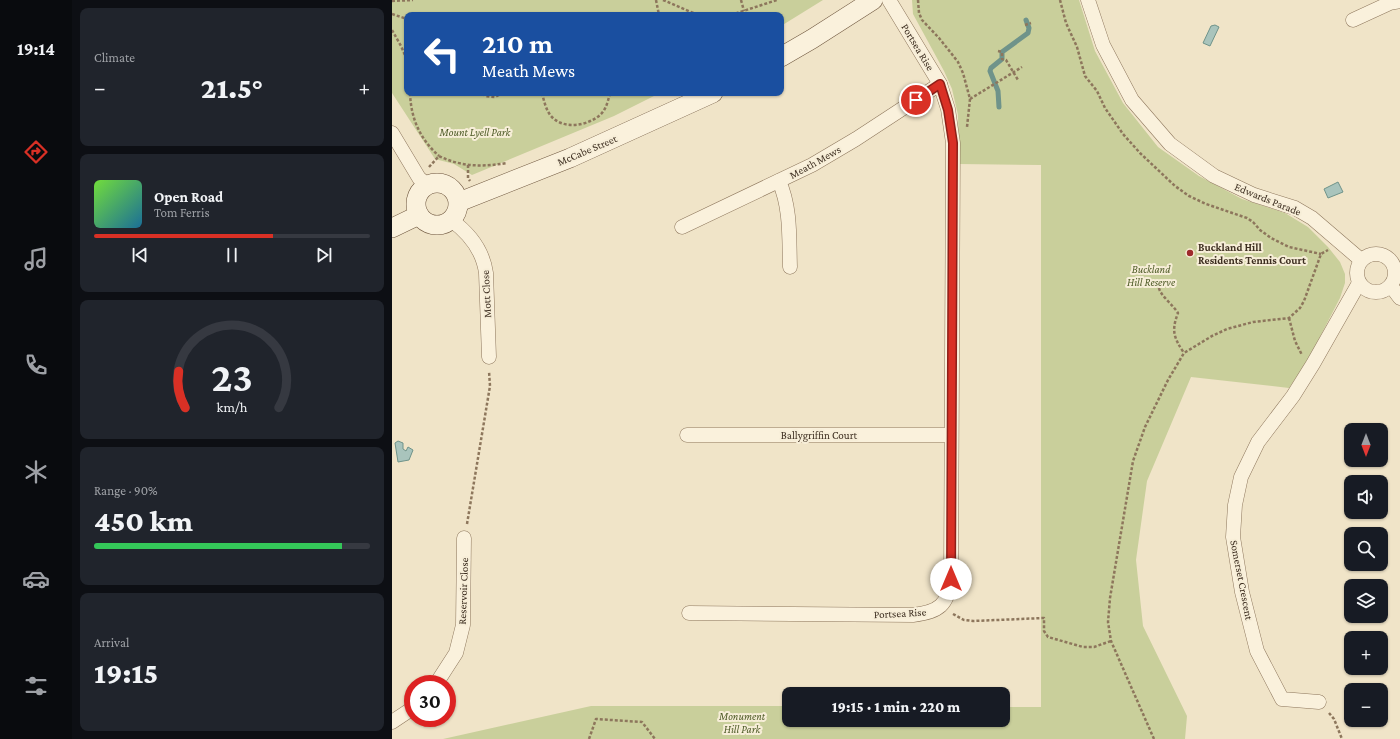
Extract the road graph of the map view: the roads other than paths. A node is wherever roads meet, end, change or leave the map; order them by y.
1 (873, 0) edge
2 (889, 0) edge
3 (1088, 0) edge
4 (1400, 1) edge
5 (1353, 20) dead end
6 (784, 55) edge
7 (940, 84) junction
8 (706, 96) edge
9 (392, 133) edge
10 (423, 181) junction
11 (779, 181) junction
12 (459, 202) junction
13 (419, 215) junction
14 (451, 220) junction
15 (682, 227) dead end
16 (392, 228) edge
17 (1396, 259) edge
18 (1361, 260) junction
19 (790, 267) dead end
20 (1359, 283) junction
21 (1391, 286) junction
22 (1400, 298) edge
23 (489, 356) road end
24 (687, 435) dead end
25 (951, 435) junction
26 (464, 538) road end
27 (689, 613) dead end
28 (442, 675) edge
29 (1319, 702) road end
30 (404, 714) edge
31 (392, 722) edge

1 - 6 street
2 - 7 street, Portsea Rise
3 - 18 street, Edwards Parade
4 - 5 street
7 - 11 street, Meath Mews
7 - 25 street, Portsea Rise
8 - 12 street, McCabe Street
9 - 10 street
10 - 12 street
10 - 13 street
11 - 15 street, Meath Mews
11 - 19 street
12 - 14 street
13 - 14 street
13 - 16 street
14 - 23 street, Mott Close
17 - 18 street
17 - 21 street
18 - 20 street, Somerset Crescent
20 - 21 street
20 - 29 street, Somerset Crescent
21 - 22 street
24 - 25 street, Ballygriffin Court
25 - 27 street, Portsea Rise
26 - 28 street, Reservoir Close
30 - 31 street

